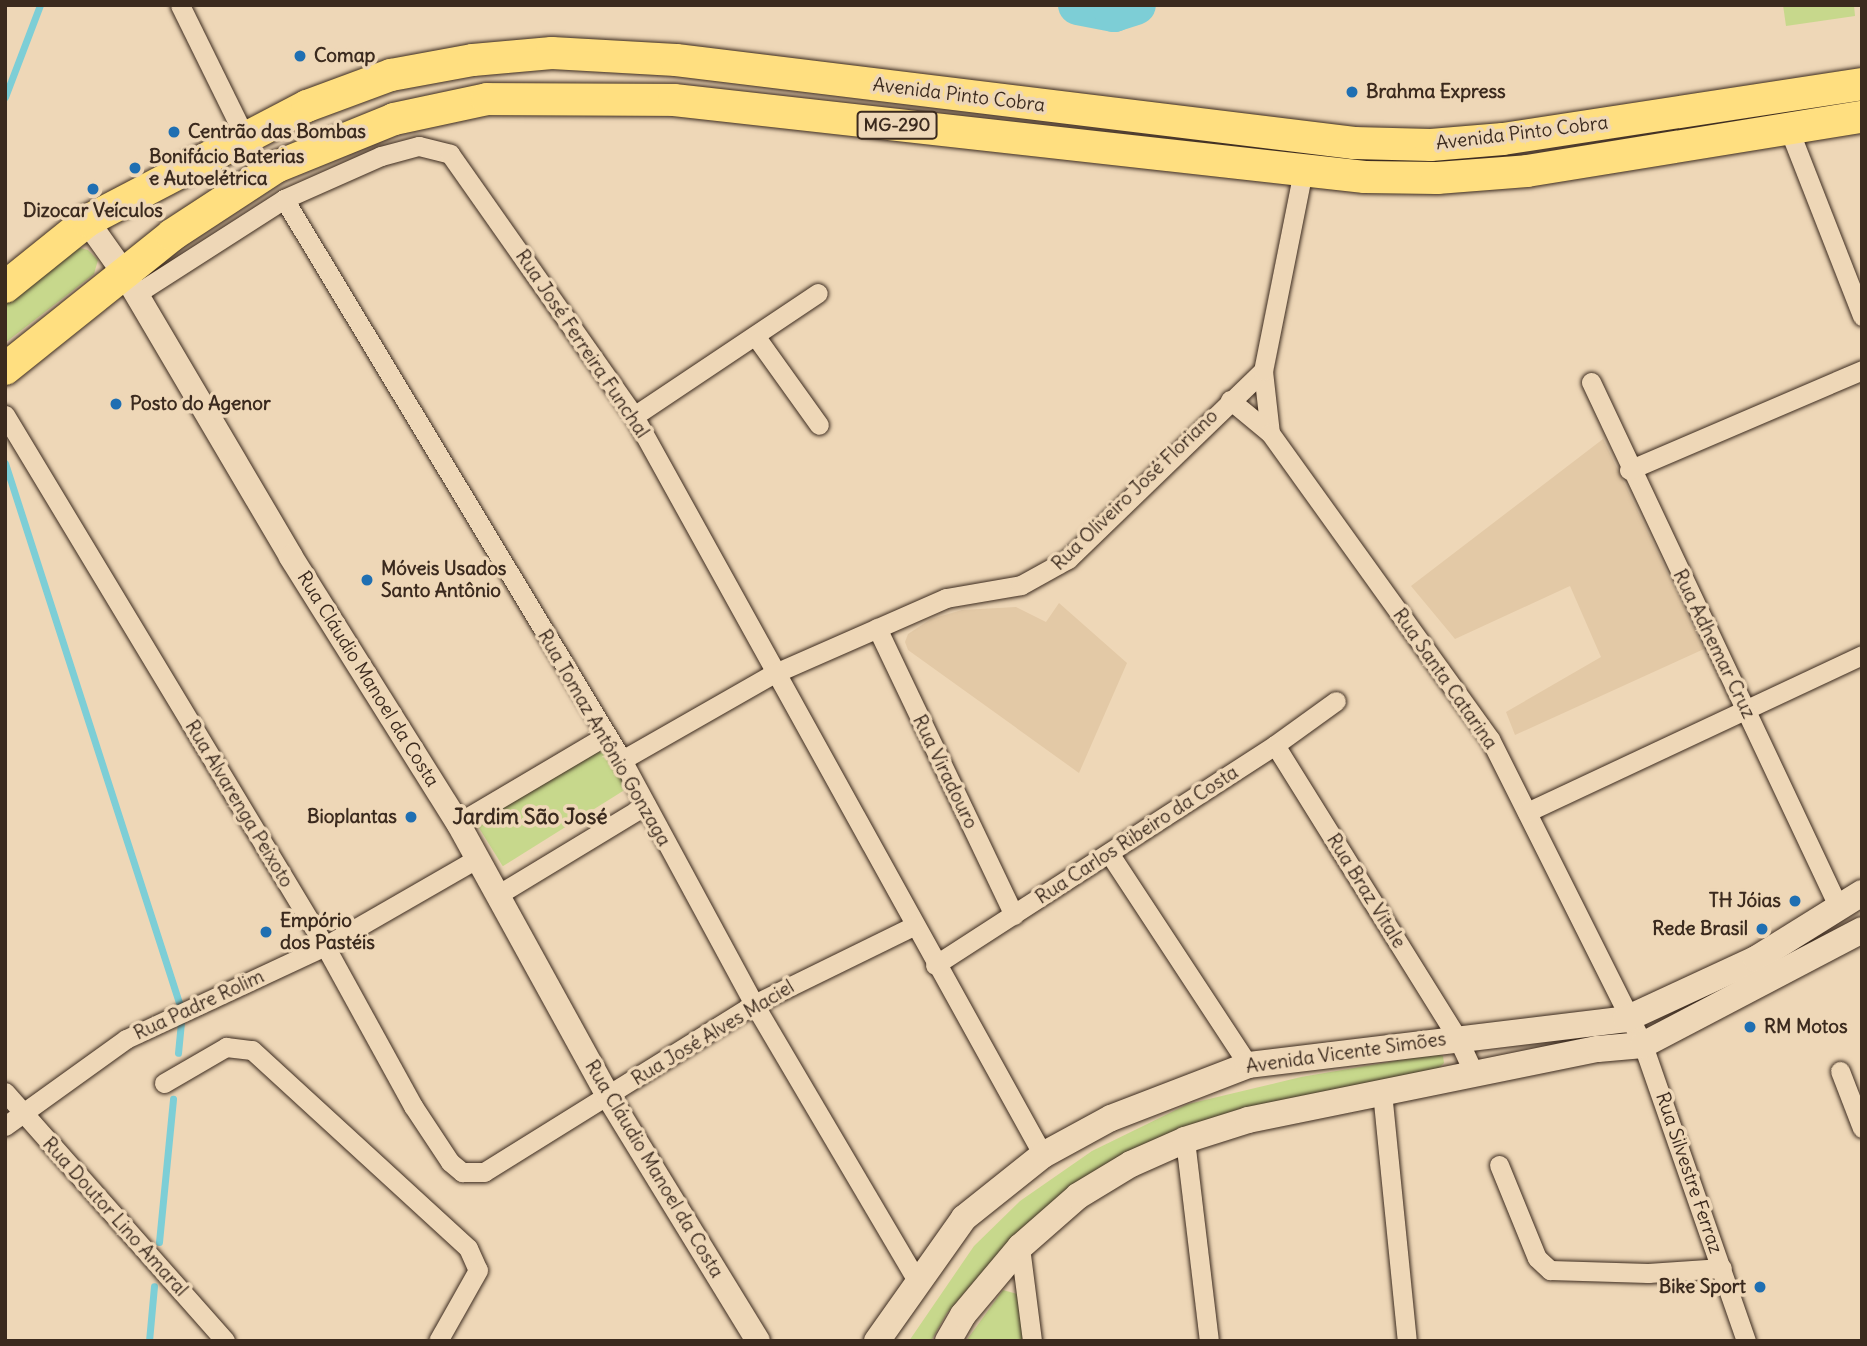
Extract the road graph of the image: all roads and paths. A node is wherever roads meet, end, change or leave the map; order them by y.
1 (180, 5) edge
2 (1862, 84) edge
3 (1862, 117) edge
4 (1788, 127) junction
5 (246, 139) junction
6 (1303, 170) junction
7 (284, 199) junction
8 (87, 221) junction
9 (130, 284) junction
10 (5, 287) edge
11 (818, 293) dead end
12 (1862, 316) edge
13 (757, 337) junction
14 (5, 369) edge
15 (1862, 370) edge
16 (1263, 371) junction
17 (1591, 382) dead end
18 (1230, 400) junction
19 (5, 415) edge
20 (634, 416) junction
21 (819, 425) dead end
22 (1270, 433) junction
23 (1629, 470) junction
24 (877, 628) junction
25 (1862, 655) edge
26 (773, 674) junction
27 (1336, 701) dead end
28 (1745, 708) junction
29 (605, 736) junction
30 (1275, 745) junction
31 (622, 760) junction
32 (646, 805) junction
33 (1527, 812) junction
34 (458, 823) junction
35 (1110, 853) junction
36 (476, 859) junction
37 (1862, 893) edge
38 (499, 894) junction
39 (1838, 906) junction
40 (1014, 915) junction
41 (913, 926) junction
42 (1862, 930) edge
43 (325, 946) junction
44 (935, 965) junction
45 (754, 1004) junction
46 (1626, 1018) junction
47 (1457, 1037) junction
48 (1643, 1045) junction
49 (1248, 1065) junction
50 (1840, 1071) dead end
51 (1474, 1073) junction
52 (164, 1083) dead end
53 (5, 1092) edge
54 (1382, 1092) junction
55 (608, 1096) junction
56 (21, 1112) junction
57 (5, 1126) edge
58 (1862, 1128) edge
59 (1185, 1140) junction
60 (1043, 1155) junction
61 (1499, 1165) dead end
62 (484, 1172) joint
63 (1020, 1247) junction
64 (1722, 1268) junction
65 (917, 1281) junction
66 (225, 1341) edge
67 (438, 1341) edge
68 (758, 1341) edge
69 (877, 1341) edge
70 (948, 1341) edge
71 (1032, 1341) edge
72 (1209, 1341) edge
73 (1407, 1341) edge
74 (1746, 1341) edge

1 - 5 street
2 - 5 highway, Avenida Pinto Cobra / MG-290
3 - 4 highway, Avenida Pinto Cobra / MG-290
4 - 6 highway, Avenida Pinto Cobra / MG-290
4 - 12 street
5 - 8 highway, Avenida Pinto Cobra / MG-290
6 - 9 highway, Avenida Pinto Cobra / MG-290
6 - 16 street
7 - 9 street, Rua José Ferreira Funchal
7 - 20 street, Rua José Ferreira Funchal
7 - 29 street, Rua Tomaz Antônio Gonzaga
8 - 9 street
8 - 10 highway, Avenida Pinto Cobra / MG-290
9 - 14 highway, Avenida Pinto Cobra / MG-290
9 - 34 street, Rua Cláudio Manoel da Costa
11 - 13 street
13 - 20 street
13 - 21 street
15 - 23 street
16 - 18 street, Rua Oliveiro José Floriano
16 - 22 street, Rua Santa Catarina
17 - 23 street, Rua Adhemar Cruz
18 - 22 street, Rua Santa Catarina
18 - 24 street, Rua Oliveiro José Floriano
19 - 43 street, Rua Alvarenga Peixoto
20 - 26 street, Rua José Ferreira Funchal
22 - 33 street, Rua Santa Catarina
23 - 28 street, Rua Adhemar Cruz
24 - 26 street, Rua Oliveiro José Floriano
24 - 40 street, Rua Viradouro
25 - 28 street
26 - 31 street, Rua Oliveiro José Floriano
26 - 41 street, Rua José Ferreira Funchal
27 - 30 street, Rua Carlos Ribeiro da Costa
28 - 33 street
28 - 39 street, Rua Adhemar Cruz
29 - 31 street, Rua Tomaz Antônio Gonzaga
29 - 34 street
30 - 35 street, Rua Carlos Ribeiro da Costa
30 - 47 street, Rua Braz Vitale
31 - 32 street, Rua Tomaz Antônio Gonzaga
32 - 38 street
32 - 45 street, Rua Tomaz Antônio Gonzaga
33 - 46 street, Rua Santa Catarina
34 - 36 street, Rua Cláudio Manoel da Costa
35 - 40 street, Rua Carlos Ribeiro da Costa
35 - 49 street
36 - 38 street, Rua Cláudio Manoel da Costa
36 - 43 street, Rua Padre Rolim
37 - 39 main road, Avenida Vicente Simões
38 - 55 street, Rua Cláudio Manoel da Costa
39 - 46 main road, Avenida Vicente Simões
40 - 44 street, Rua Carlos Ribeiro da Costa
41 - 44 street, Rua José Ferreira Funchal
41 - 45 street, Rua José Alves Maciel
42 - 48 main road, Avenida Vicente Simões
43 - 56 street, Rua Padre Rolim
43 - 62 street, Rua Alvarenga Peixoto
44 - 60 street, Rua José Ferreira Funchal
45 - 55 street, Rua José Alves Maciel
45 - 65 street, Rua Tomaz Antônio Gonzaga
46 - 47 main road, Avenida Vicente Simões
46 - 48 street
47 - 49 main road, Avenida Vicente Simões
47 - 51 street, Avenida Vicente Simões
48 - 51 main road, Avenida Vicente Simões
48 - 64 street, Rua Silvestre Ferraz
49 - 60 main road, Avenida Vicente Simões
50 - 58 street
51 - 54 main road, Avenida Vicente Simões
52 - 67 street
53 - 56 street, Rua Doutor Lino Amaral
54 - 59 main road, Avenida Vicente Simões
54 - 73 street
55 - 62 street, Rua José Alves Maciel
55 - 68 street, Rua Cláudio Manoel da Costa
56 - 57 street, Rua Padre Rolim
56 - 66 street, Rua Doutor Lino Amaral
59 - 63 main road, Avenida Vicente Simões
59 - 72 street
60 - 65 main road, Avenida Vicente Simões
61 - 64 street
63 - 70 main road, Avenida Vicente Simões
63 - 71 street
64 - 74 street, Rua Silvestre Ferraz
65 - 69 main road, Avenida Vicente Simões

